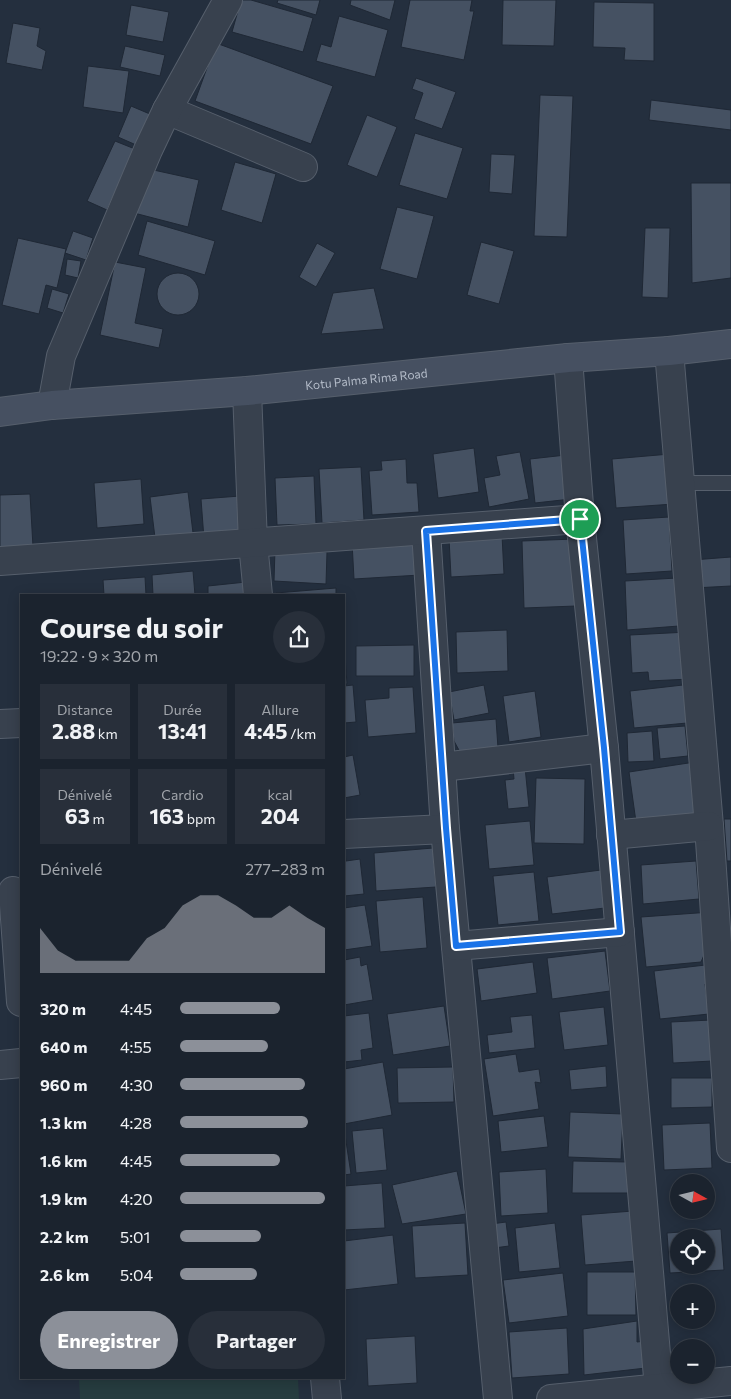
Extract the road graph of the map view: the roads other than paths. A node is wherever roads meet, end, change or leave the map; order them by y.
1 (228, 0) edge
2 (167, 110) junction
3 (303, 167) dead end
4 (731, 344) edge
5 (670, 351) junction
6 (568, 358) junction
7 (247, 391) junction
8 (52, 405) junction
9 (0, 412) edge
10 (681, 483) junction
11 (731, 483) edge
12 (580, 519) junction
13 (426, 531) junction
14 (253, 543) junction
15 (0, 561) edge
16 (258, 594) edge
17 (20, 723) edge
18 (0, 724) edge
19 (604, 748) junction
20 (442, 767) junction
21 (709, 826) junction
22 (446, 828) junction
23 (345, 834) edge
24 (611, 835) junction
25 (11, 891) edge
26 (620, 932) junction
27 (456, 946) junction
28 (20, 991) edge
29 (20, 1063) edge
30 (0, 1065) edge
31 (731, 1148) edge
32 (325, 1379) edge
33 (731, 1381) edge
34 (659, 1389) junction
35 (327, 1399) edge
36 (498, 1399) edge
37 (564, 1399) edge

1 - 2 street
2 - 3 street
2 - 8 street
4 - 5 street, Kotu Palma Rima Road
5 - 6 street, Kotu Palma Rima Road
5 - 10 street
6 - 7 street, Kotu Palma Rima Road
6 - 12 street
7 - 8 street, Kotu Palma Rima Road
7 - 14 street
8 - 9 street, Kotu Palma Rima Road
10 - 11 lane
10 - 21 street
12 - 13 street
12 - 19 street
13 - 14 street
13 - 20 street
14 - 15 street
14 - 16 street
17 - 18 street
19 - 20 street
19 - 24 street
20 - 22 street
21 - 24 street
21 - 31 street
22 - 23 street
22 - 27 street
24 - 26 street
25 - 28 street
26 - 27 street
26 - 34 street
27 - 36 street
29 - 30 street
32 - 35 street
33 - 34 street
34 - 37 street

